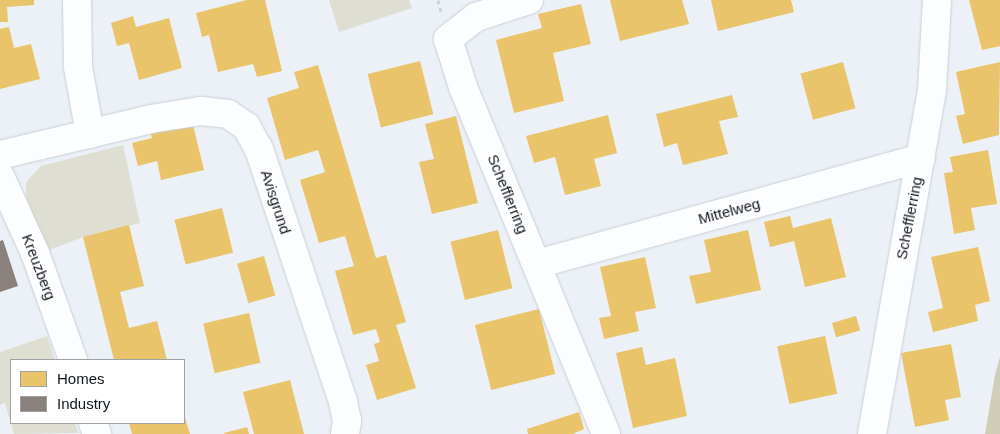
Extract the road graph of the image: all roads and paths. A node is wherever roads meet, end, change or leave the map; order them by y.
1 (77, 0) edge
2 (529, 0) edge
3 (937, 0) edge
4 (90, 134) junction
5 (0, 155) edge
6 (921, 158) junction
7 (0, 176) edge
8 (537, 264) junction
9 (73, 359) edge
10 (345, 434) edge
11 (606, 434) edge
12 (872, 434) edge

1 - 4 street
2 - 8 street, Schefflerring
3 - 6 street, Schefflerring
4 - 5 street, Avisgrund
4 - 10 street, Avisgrund
6 - 8 street, Mittelweg
6 - 12 street, Schefflerring
7 - 9 street, Kreuzberg
8 - 11 street, Schefflerring

